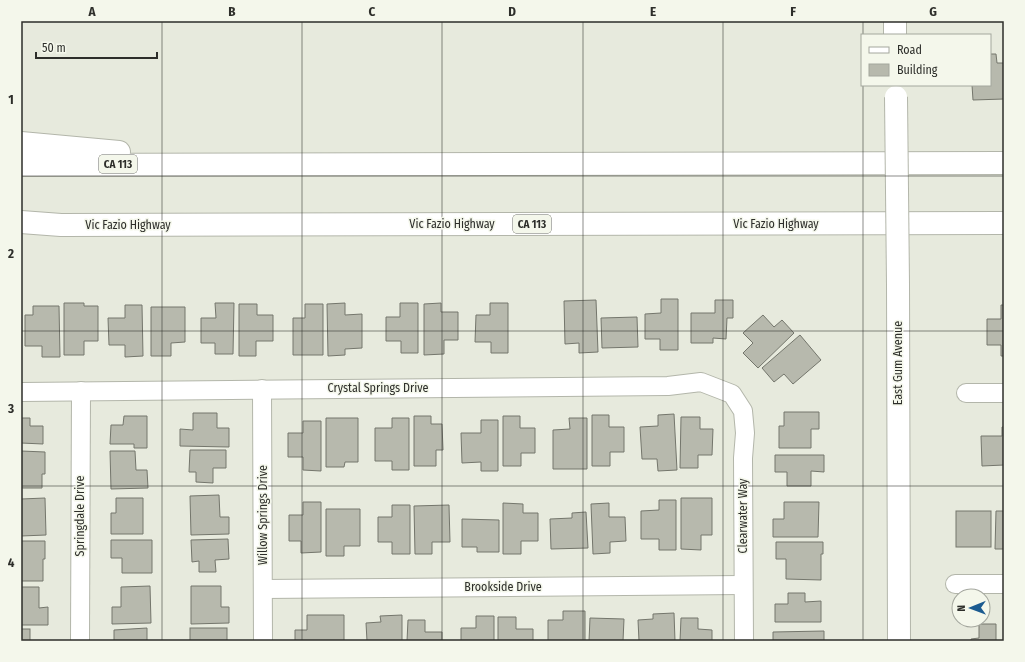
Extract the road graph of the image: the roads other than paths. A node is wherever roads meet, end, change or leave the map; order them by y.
1 (895, 21) edge
2 (895, 34) edge
3 (896, 91) edge
4 (21, 143) edge
5 (1004, 163) edge
6 (216, 164) junction
7 (21, 165) edge
8 (21, 222) edge
9 (1004, 223) edge
10 (61, 225) junction
11 (21, 232) edge
12 (262, 389) junction
13 (81, 391) junction
14 (21, 392) edge
15 (1004, 392) edge
16 (966, 393) dead end
17 (732, 394) joint
18 (955, 584) dead end
19 (1004, 584) edge
20 (743, 585) junction
21 (263, 589) junction
22 (80, 641) edge
23 (263, 641) edge
24 (744, 641) edge
25 (899, 641) edge

1 - 2 main road
3 - 25 main road, East Gum Avenue, bridge
4 - 6 main road
5 - 6 main road, CA 113
6 - 7 main road, CA 113
8 - 10 main road, Vic Fazio Highway / CA 113
9 - 10 main road, Vic Fazio Highway / CA 113
10 - 11 main road
12 - 13 street, Crystal Springs Drive
12 - 17 street, Crystal Springs Drive
12 - 21 street, Willow Springs Drive
13 - 14 street, Crystal Springs Drive
13 - 22 street, Springdale Drive
15 - 16 street
17 - 20 street, Clearwater Way
18 - 19 street
20 - 21 street, Brookside Drive
20 - 24 street, Clearwater Way
21 - 23 street, Willow Springs Drive

